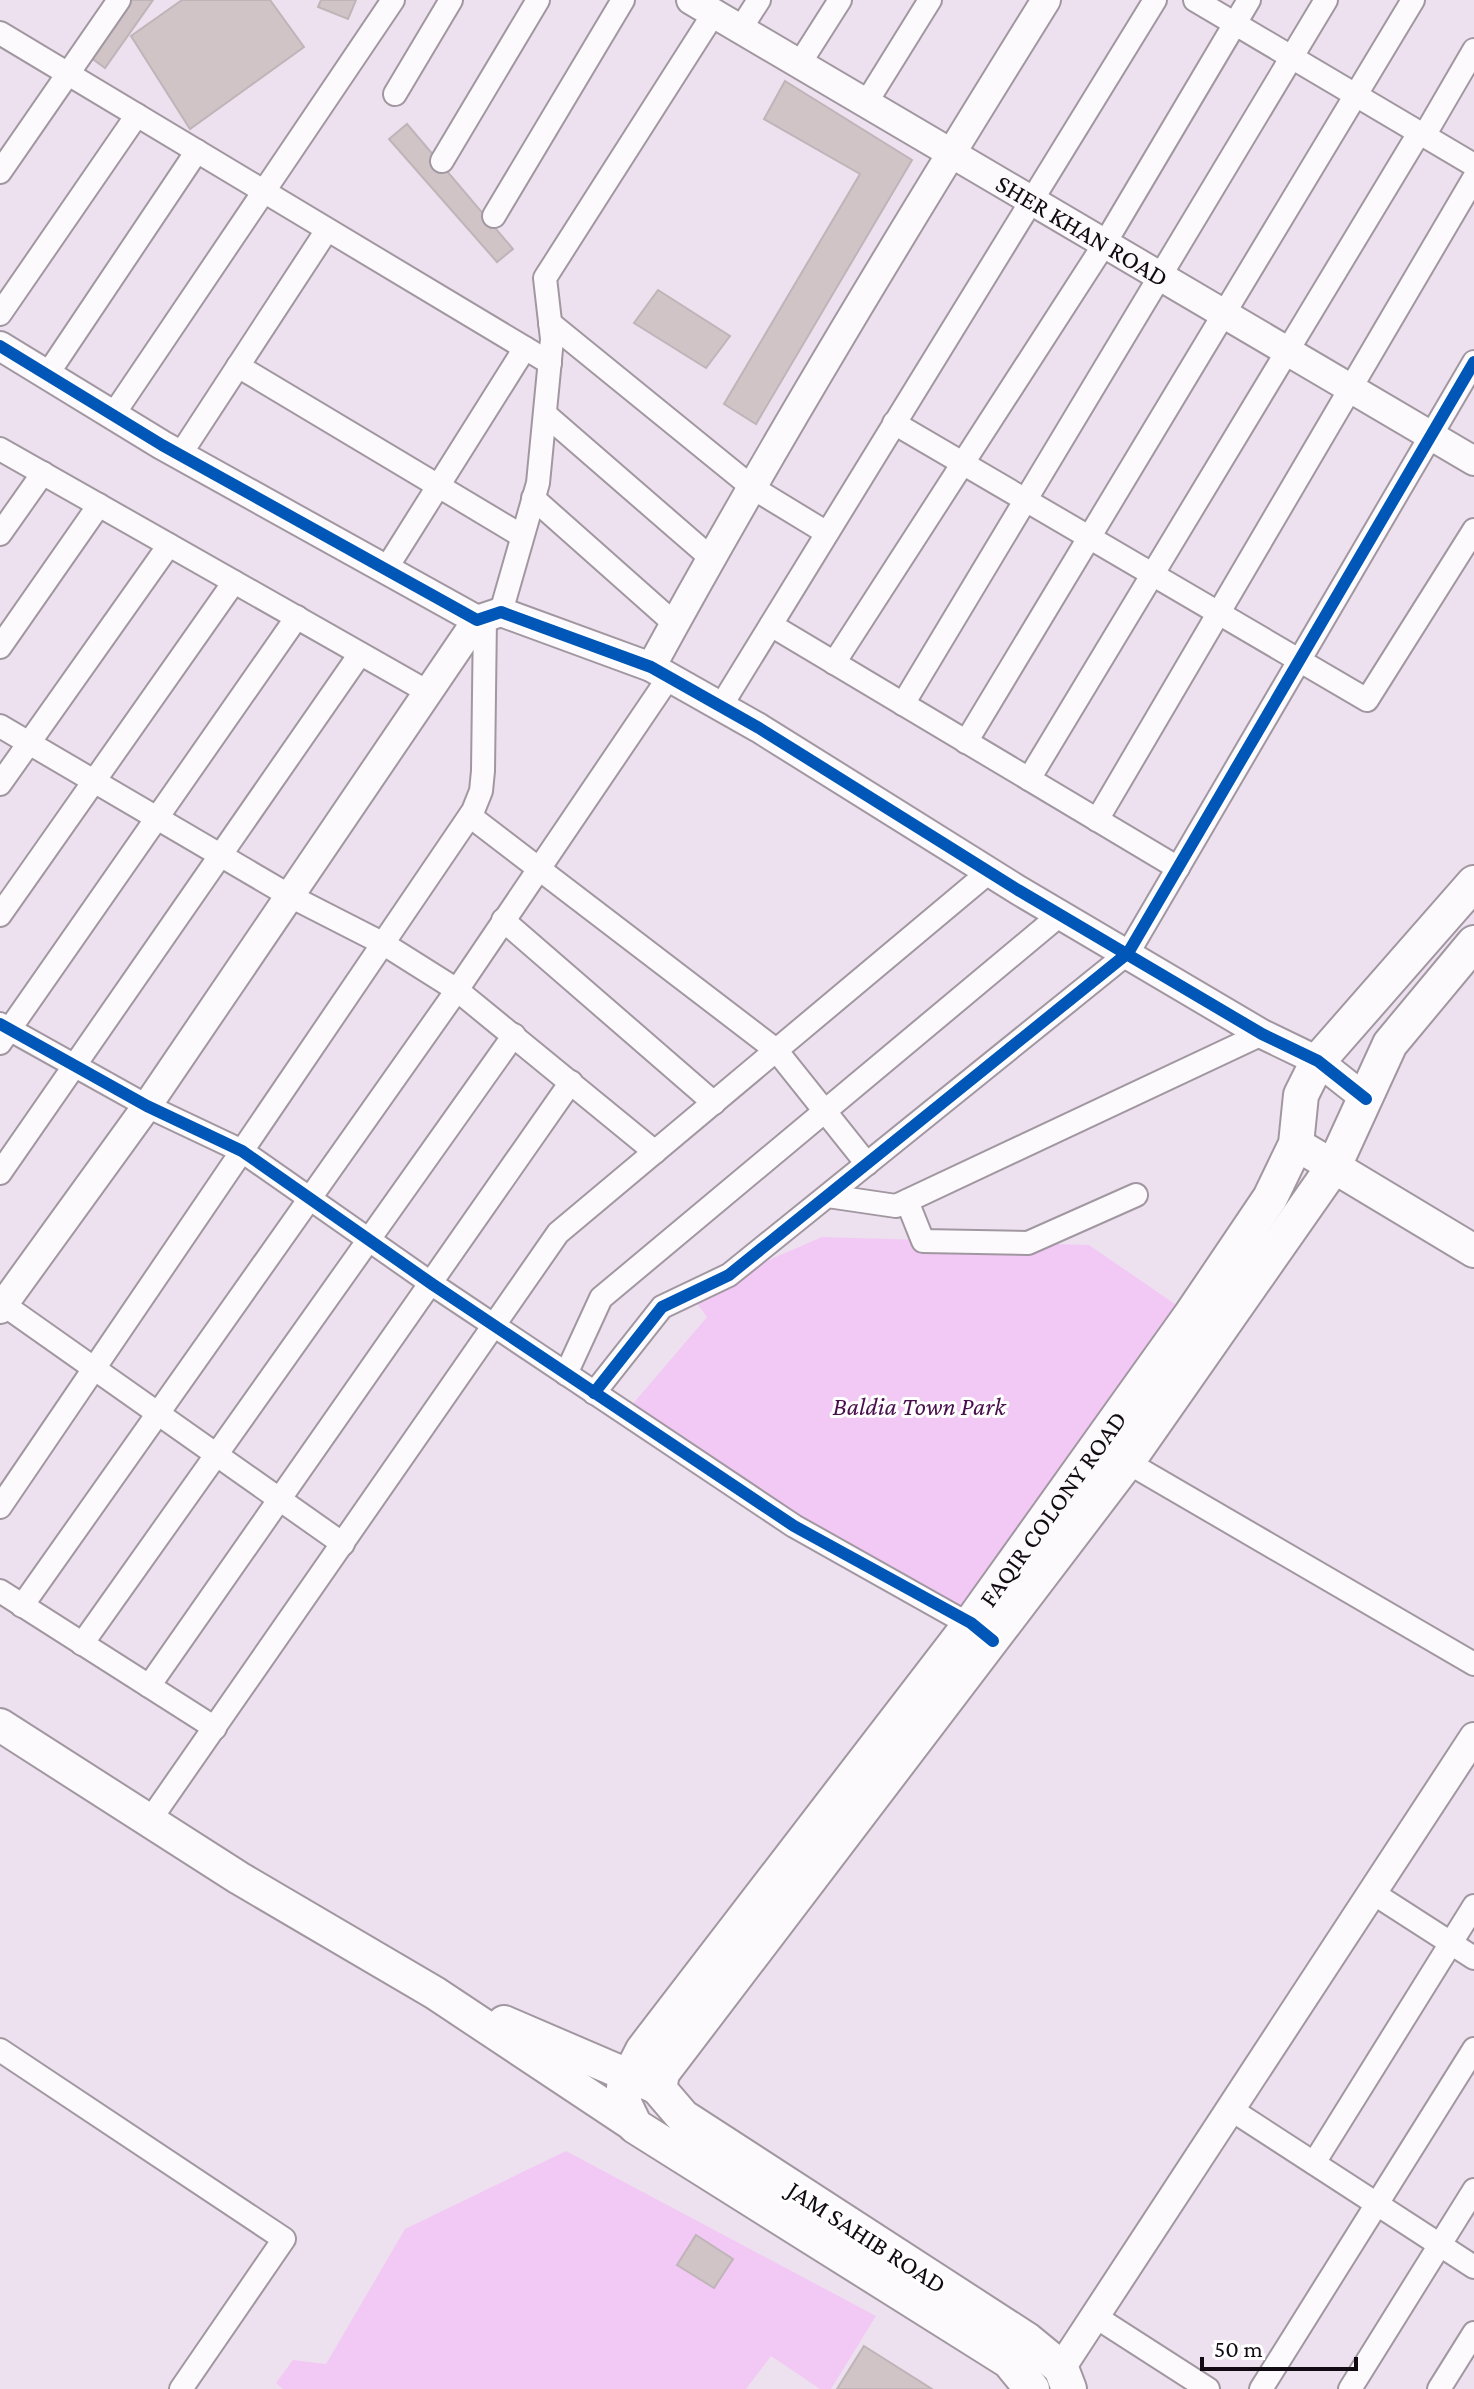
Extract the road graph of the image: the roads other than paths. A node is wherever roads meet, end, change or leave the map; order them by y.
1 (119, 0) edge
2 (393, 0) edge
3 (451, 0) edge
4 (538, 0) edge
5 (623, 0) edge
6 (759, 0) edge
7 (840, 0) edge
8 (930, 0) edge
9 (1046, 0) edge
10 (1155, 0) edge
11 (1195, 0) edge
12 (1249, 0) edge
13 (1326, 0) edge
14 (1413, 0) edge
15 (702, 6) edge
16 (1235, 24) junction
17 (741, 28) junction
18 (0, 33) edge
19 (1474, 50) edge
20 (1292, 57) junction
21 (800, 63) junction
22 (68, 74) junction
23 (395, 94) dead end
24 (1355, 95) junction
25 (866, 103) junction
26 (137, 115) junction
27 (1421, 134) junction
28 (197, 151) junction
29 (951, 153) junction
30 (442, 161) dead end
31 (1474, 165) edge
32 (0, 172) edge
33 (1474, 178) edge
34 (264, 192) junction
35 (1031, 200) junction
36 (494, 216) dead end
37 (327, 230) junction
38 (1105, 243) junction
39 (1160, 276) junction
40 (1223, 313) junction
41 (0, 314) edge
42 (550, 323) junction
43 (0, 346) edge
44 (525, 348) junction
45 (1287, 351) junction
46 (1474, 362) edge
47 (550, 363) junction
48 (238, 366) junction
49 (47, 375) junction
50 (1350, 388) junction
51 (545, 414) junction
52 (113, 415) junction
53 (894, 423) junction
54 (1431, 436) junction
55 (0, 449) edge
56 (180, 455) junction
57 (1474, 461) edge
58 (963, 464) junction
59 (43, 473) junction
60 (439, 485) junction
61 (753, 488) junction
62 (533, 498) junction
63 (1025, 501) junction
64 (99, 505) junction
65 (1474, 530) edge
66 (827, 533) junction
67 (0, 534) edge
68 (522, 536) junction
69 (1088, 538) junction
70 (169, 545) junction
71 (711, 558) junction
72 (386, 569) junction
73 (1152, 576) junction
74 (234, 582) junction
75 (1218, 614) junction
76 (487, 616) junction
77 (297, 617) junction
78 (675, 624) junction
79 (771, 625) junction
80 (0, 647) edge
81 (360, 654) junction
82 (1299, 662) junction
83 (834, 663) junction
84 (660, 672) junction
85 (428, 692) junction
86 (903, 704) junction
87 (721, 706) junction
88 (0, 726) edge
89 (966, 742) junction
90 (29, 743) junction
91 (1029, 779) junction
92 (94, 782) junction
93 (0, 784) edge
94 (470, 816) junction
95 (157, 818) junction
96 (1097, 820) junction
97 (220, 855) junction
98 (539, 866) junction
99 (1178, 868) junction
100 (989, 872) junction
101 (1474, 883) edge
102 (290, 896) junction
103 (1061, 914) junction
104 (0, 915) edge
105 (503, 920) junction
106 (1474, 943) edge
107 (384, 944) junction
108 (1128, 953) junction
109 (457, 990) junction
110 (3, 1032) edge
111 (1262, 1034) junction
112 (514, 1035) junction
113 (776, 1050) junction
114 (1318, 1061) junction
115 (74, 1066) junction
116 (571, 1082) junction
117 (1366, 1099) junction
118 (714, 1103) junction
119 (147, 1106) junction
120 (825, 1111) junction
121 (1296, 1144) junction
122 (242, 1151) junction
123 (655, 1152) junction
124 (867, 1164) junction
125 (1334, 1166) junction
126 (0, 1173) edge
127 (1136, 1195) dead end
128 (828, 1196) junction
129 (311, 1199) junction
130 (907, 1201) junction
131 (368, 1240) junction
132 (1474, 1251) edge
133 (432, 1284) junction
134 (1, 1305) edge
135 (495, 1327) junction
136 (94, 1368) junction
137 (566, 1374) junction
138 (594, 1393) junction
139 (159, 1414) junction
140 (216, 1455) junction
141 (1127, 1462) junction
142 (279, 1499) junction
143 (0, 1507) edge
144 (343, 1544) junction
145 (0, 1591) edge
146 (22, 1606) junction
147 (982, 1632) junction
148 (82, 1644) junction
149 (1474, 1664) edge
150 (149, 1686) junction
151 (0, 1725) edge
152 (215, 1728) junction
153 (1474, 1737) edge
154 (150, 1820) junction
155 (1373, 1893) junction
156 (1474, 1906) edge
157 (1451, 1943) junction
158 (1474, 1958) edge
159 (435, 1993) junction
160 (1474, 2049) edge
161 (0, 2050) edge
162 (628, 2074) junction
163 (659, 2089) junction
164 (1232, 2110) junction
165 (635, 2126) junction
166 (1314, 2163) junction
167 (1474, 2190) edge
168 (1377, 2204) junction
169 (1440, 2245) junction
170 (1474, 2267) edge
171 (1096, 2317) junction
172 (1474, 2333) edge
173 (1065, 2378) edge
174 (181, 2389) edge
175 (1032, 2389) edge
176 (1208, 2389) edge
177 (1261, 2389) edge
178 (1350, 2389) edge
179 (1439, 2389) edge

1 - 22 street
2 - 34 street
3 - 23 street
4 - 30 street
5 - 36 street
6 - 17 street
7 - 21 street
8 - 25 street
9 - 29 street
10 - 35 street
11 - 16 street
12 - 16 street
13 - 20 street
14 - 24 street
15 - 17 street, SHER KHAN ROAD
15 - 42 street
16 - 20 street
16 - 38 street
17 - 21 street, SHER KHAN ROAD
18 - 22 street
19 - 27 street
20 - 24 street
20 - 39 street
21 - 25 street, SHER KHAN ROAD
22 - 26 street
22 - 32 street
24 - 27 street
24 - 40 street
25 - 29 street, SHER KHAN ROAD
26 - 28 street
26 - 41 street
27 - 31 street
27 - 45 street
28 - 34 street
28 - 49 street
29 - 35 street, SHER KHAN ROAD
29 - 61 street
33 - 50 street
34 - 37 street
34 - 52 street
35 - 38 street, SHER KHAN ROAD
35 - 53 street
37 - 44 street
37 - 48 street
38 - 39 street, SHER KHAN ROAD
38 - 58 street
39 - 40 street, SHER KHAN ROAD
39 - 63 street
40 - 45 street, SHER KHAN ROAD
40 - 69 street
42 - 47 street
42 - 61 street
43 - 49 street
44 - 47 street
44 - 60 street
45 - 50 street, SHER KHAN ROAD
45 - 73 street
46 - 54 street
47 - 51 street
48 - 56 street
48 - 60 street
49 - 52 street
50 - 54 street, SHER KHAN ROAD
50 - 75 street
51 - 62 street
51 - 71 street
52 - 56 street
53 - 58 street
53 - 66 street
54 - 57 street, SHER KHAN ROAD
54 - 82 street
55 - 59 street
56 - 72 street
58 - 63 street
58 - 83 street
59 - 64 street
59 - 67 street
60 - 68 street
60 - 72 street
61 - 66 street
61 - 71 street
62 - 68 street
62 - 78 street
63 - 69 street
63 - 86 street
64 - 70 street
64 - 80 street
65 - 82 street
66 - 79 street
68 - 76 street
69 - 73 street
69 - 89 street
70 - 74 street
70 - 90 street
71 - 78 street
72 - 76 street
73 - 75 street
73 - 91 street
74 - 77 street
74 - 92 street
75 - 82 street
75 - 96 street
76 - 84 street
76 - 85 street
76 - 94 street
77 - 81 street
77 - 95 street
78 - 84 street
79 - 83 street
79 - 87 street
81 - 85 street
81 - 97 street
82 - 99 street
83 - 86 street
84 - 87 street
84 - 98 street
85 - 102 street
86 - 89 street
87 - 100 street
88 - 90 street
89 - 91 street
90 - 92 street
90 - 93 street
91 - 96 street
92 - 95 street
92 - 104 street
94 - 98 street
94 - 107 street
95 - 97 street
95 - 110 street
96 - 99 street
97 - 102 street
97 - 115 street
98 - 105 street
98 - 113 street
99 - 108 street
100 - 103 street
100 - 113 street
101 - 114 main road, FAQIR COLONY ROAD
102 - 107 street
102 - 119 street
103 - 108 street
103 - 120 street
105 - 109 street
105 - 118 street
106 - 117 main road, FAQIR COLONY ROAD
107 - 109 street
107 - 122 street
108 - 111 street
108 - 124 street
109 - 112 street
109 - 129 street
110 - 115 street
111 - 114 street
111 - 130 street
112 - 116 street
112 - 131 street
113 - 118 street
113 - 120 street
114 - 117 street
114 - 121 main road, FAQIR COLONY ROAD
115 - 119 street
115 - 126 street
116 - 123 street
116 - 133 street
117 - 125 main road, FAQIR COLONY ROAD
118 - 123 street
119 - 122 street
119 - 134 street
120 - 124 street
120 - 137 street
121 - 125 main road
121 - 147 main road, FAQIR COLONY ROAD
122 - 129 street
122 - 136 street
123 - 135 street
124 - 128 street
125 - 132 main road
125 - 141 main road, FAQIR COLONY ROAD
127 - 130 street
128 - 130 street
128 - 138 street
129 - 131 street
129 - 139 street
131 - 133 street
131 - 140 street
133 - 135 street
133 - 142 street
134 - 136 street
135 - 137 street
135 - 144 street
136 - 139 street
136 - 143 street
137 - 138 street
138 - 147 street
139 - 140 street
139 - 146 street
140 - 142 street
140 - 148 street
141 - 147 main road, FAQIR COLONY ROAD
141 - 149 street
142 - 144 street
142 - 150 street
144 - 152 street
145 - 146 street
146 - 148 street
147 - 162 main road, FAQIR COLONY ROAD
147 - 163 main road, FAQIR COLONY ROAD
148 - 150 street
150 - 152 street
151 - 154 main road
152 - 154 street
153 - 155 street
154 - 159 main road
155 - 157 street
155 - 164 street
156 - 157 street
157 - 158 street
157 - 166 street
159 - 162 main road
159 - 165 main road
160 - 168 street
161 - 174 street
162 - 163 main road
162 - 165 main road
163 - 173 main road, JAM SAHIB ROAD
164 - 166 street
164 - 171 street
165 - 175 main road, JAM SAHIB ROAD
166 - 168 street
167 - 169 street
168 - 169 street
168 - 177 street
169 - 170 street
169 - 178 street
171 - 173 street
171 - 176 street
172 - 179 street

